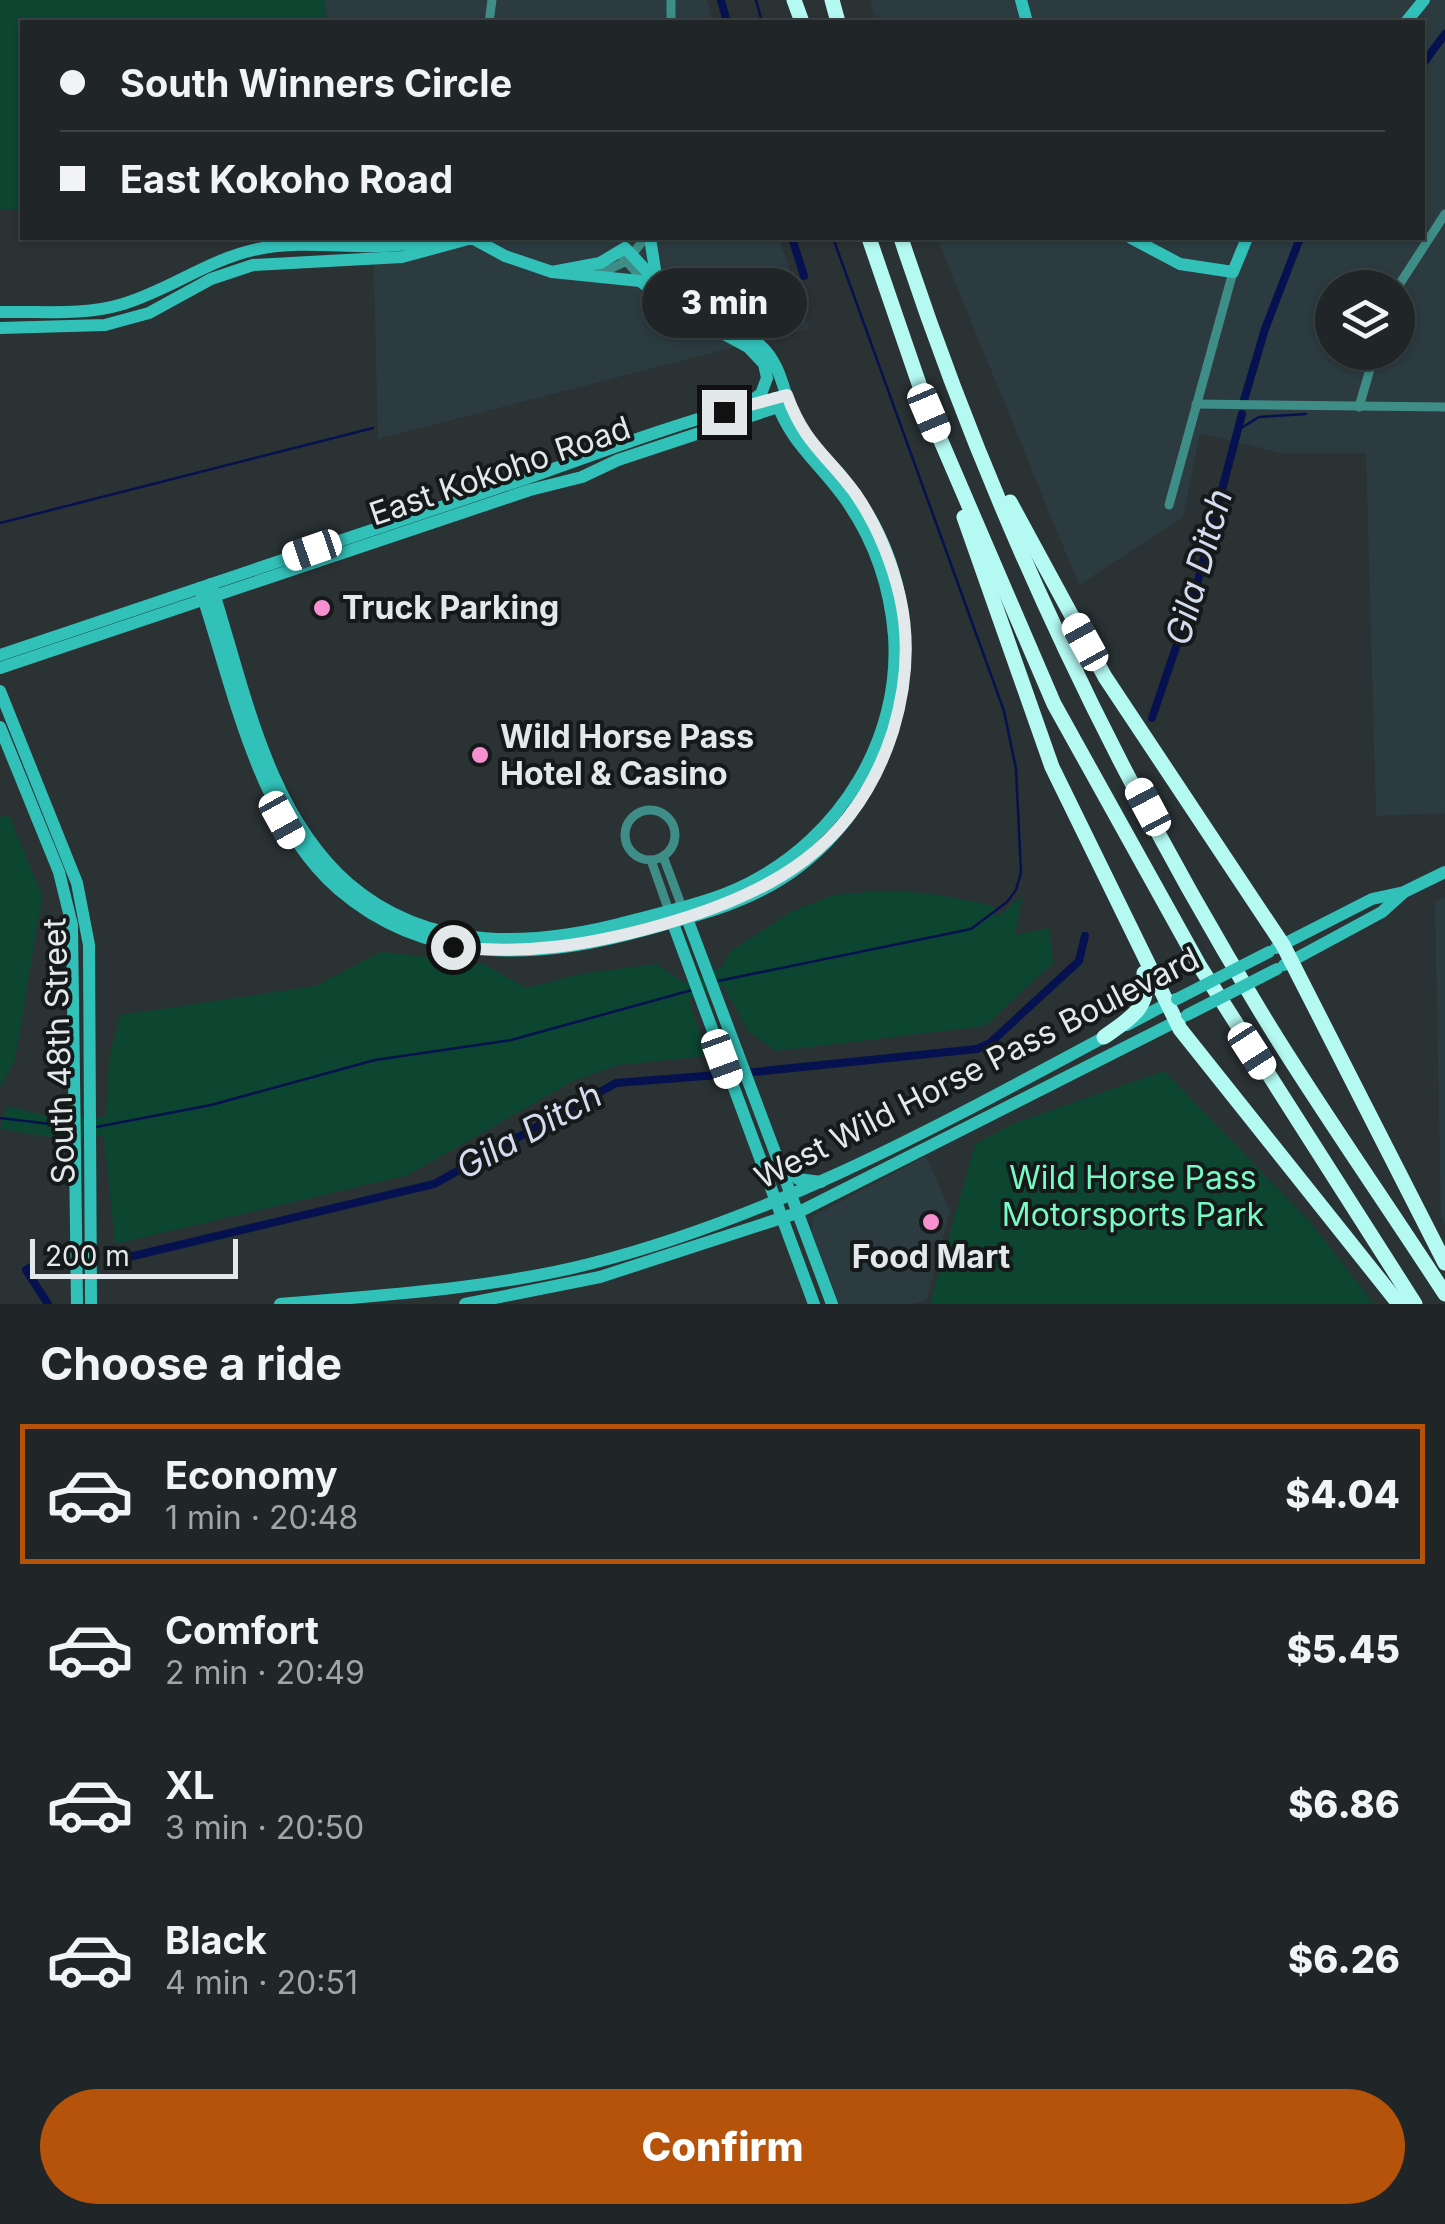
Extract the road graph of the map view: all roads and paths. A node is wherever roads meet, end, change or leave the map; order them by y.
1 (1424, 0) edge
2 (1408, 20) edge
3 (1445, 214) edge
4 (648, 240) edge
5 (870, 240) edge
6 (902, 240) edge
7 (1135, 240) edge
8 (1246, 240) edge
9 (434, 243) edge
10 (497, 244) edge
11 (628, 251) edge
12 (1409, 270) edge
13 (208, 272) junction
14 (552, 272) junction
15 (1232, 272) junction
16 (592, 277) junction
17 (649, 286) junction
18 (670, 294) junction
19 (0, 312) edge
20 (66, 312) junction
21 (0, 328) edge
22 (66, 328) junction
23 (1370, 370) edge
24 (782, 401) junction
25 (1196, 404) junction
26 (745, 405) junction
27 (1359, 407) junction
28 (1445, 407) edge
29 (929, 413) junction
30 (967, 418) junction
31 (611, 456) junction
32 (1169, 505) dead end
33 (449, 511) junction
34 (207, 592) junction
35 (0, 655) edge
36 (0, 668) edge
37 (0, 691) edge
38 (0, 727) edge
39 (850, 803) junction
40 (664, 856) junction
41 (652, 860) junction
42 (1445, 872) edge
43 (1404, 892) junction
44 (711, 910) junction
45 (677, 914) junction
46 (1129, 932) junction
47 (1276, 948) junction
48 (1284, 965) junction
49 (700, 978) junction
50 (1172, 1001) junction
51 (1182, 1018) junction
52 (1104, 1037) junction
53 (84, 1121) junction
54 (84, 1137) junction
55 (777, 1159) junction
56 (822, 1182) junction
57 (791, 1197) junction
58 (774, 1204) junction
59 (797, 1213) junction
60 (779, 1220) junction
61 (1445, 1262) edge
62 (1445, 1294) edge
63 (77, 1304) edge
64 (91, 1304) edge
65 (280, 1304) edge
66 (465, 1304) edge
67 (814, 1304) edge
68 (832, 1304) edge
69 (1400, 1304) edge
70 (1415, 1304) edge

1 - 2 street
3 - 12 street
4 - 18 street
5 - 29 highway
6 - 30 highway
7 - 15 street
8 - 15 street
9 - 13 street
10 - 14 street
11 - 14 street
11 - 16 street
11 - 17 street
11 - 18 street
13 - 20 street
13 - 22 street
14 - 16 street
15 - 25 street
16 - 17 street
17 - 26 street
18 - 24 street
19 - 20 street
20 - 22 street
21 - 22 street
23 - 27 street
24 - 26 street, East Kokoho Road
24 - 31 street, East Kokoho Road
24 - 39 street
25 - 27 street
25 - 32 street
26 - 31 street, East Kokoho Road
27 - 28 street
29 - 46 highway
29 - 70 highway
30 - 47 highway
30 - 62 highway
31 - 33 street, East Kokoho Road
31 - 33 street, East Kokoho Road
33 - 34 street, East Kokoho Road
34 - 35 street, East Kokoho Road
34 - 36 street, East Kokoho Road
34 - 45 street
37 - 53 street, South 48th Street
38 - 53 street, South 48th Street
39 - 44 street
39 - 45 street
40 - 41 street
40 - 41 street
40 - 45 street
41 - 45 street
42 - 43 street
43 - 47 street, West Wild Horse Pass Boulevard
43 - 48 street, West Wild Horse Pass Boulevard
44 - 45 street
44 - 49 street
45 - 49 street
46 - 50 highway
46 - 52 highway
47 - 48 highway
47 - 50 street, West Wild Horse Pass Boulevard, bridge
48 - 51 street, West Wild Horse Pass Boulevard, bridge
48 - 61 highway
49 - 55 street
49 - 58 street
50 - 51 highway
50 - 52 street, West Wild Horse Pass Boulevard
51 - 59 street, West Wild Horse Pass Boulevard
51 - 69 highway
52 - 56 street, West Wild Horse Pass Boulevard
53 - 54 street, South 48th Street
54 - 63 street, South 48th Street
54 - 64 street, South 48th Street
55 - 56 street
55 - 57 street
56 - 57 street, West Wild Horse Pass Boulevard
57 - 58 street, West Wild Horse Pass Boulevard
57 - 59 street
58 - 60 street
58 - 65 street, West Wild Horse Pass Boulevard
59 - 60 street, West Wild Horse Pass Boulevard
59 - 68 street
60 - 66 street, West Wild Horse Pass Boulevard
60 - 67 street

